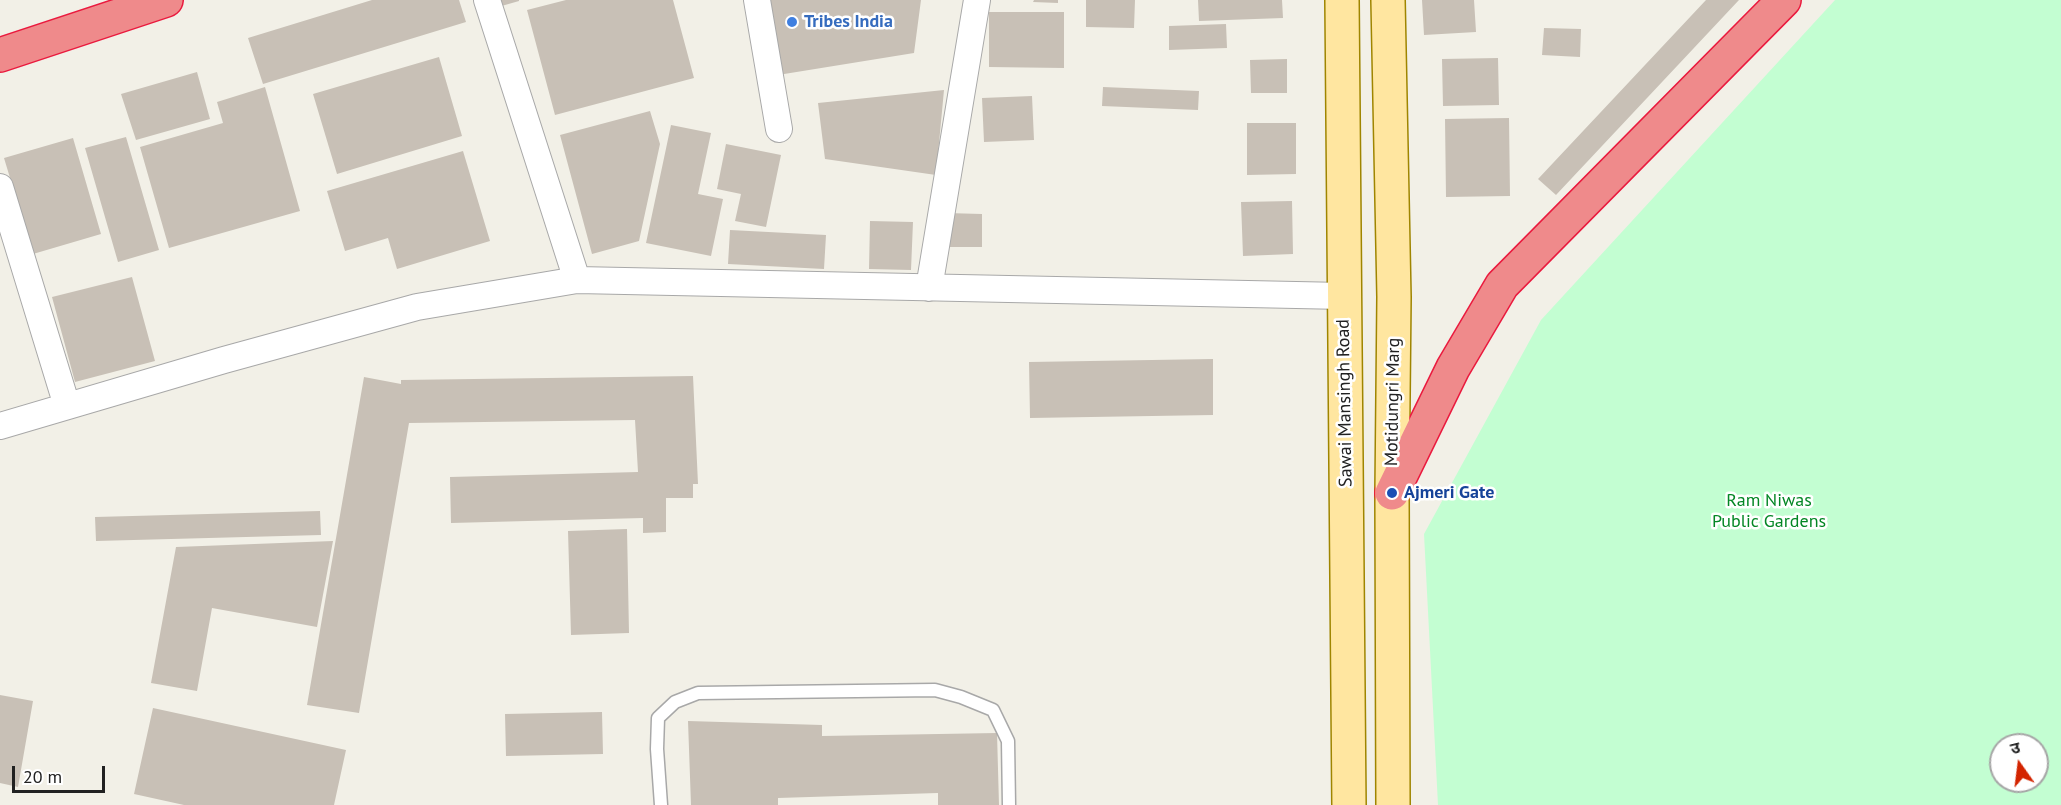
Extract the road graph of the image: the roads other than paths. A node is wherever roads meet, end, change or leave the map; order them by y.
1 (165, 0) edge
2 (487, 0) edge
3 (757, 0) edge
4 (977, 0) edge
5 (1342, 0) edge
6 (1388, 0) edge
7 (1784, 0) edge
8 (0, 55) edge
9 (779, 129) dead end
10 (0, 187) edge
11 (577, 280) junction
12 (929, 288) junction
13 (1344, 296) junction
14 (67, 406) junction
15 (0, 426) edge
16 (1392, 494) junction
17 (661, 805) edge
18 (1009, 805) edge
19 (1349, 805) edge
20 (1393, 805) edge

1 - 8 highway
2 - 11 street
3 - 9 street
4 - 12 street
5 - 13 main road, Sawai Mansingh Road
6 - 16 main road, Motidungri Marg
7 - 16 highway
10 - 14 street
11 - 12 street
11 - 14 street
12 - 13 street
13 - 19 main road, Sawai Mansingh Road
14 - 15 street
16 - 20 main road, Motidungri Marg
17 - 18 lane

